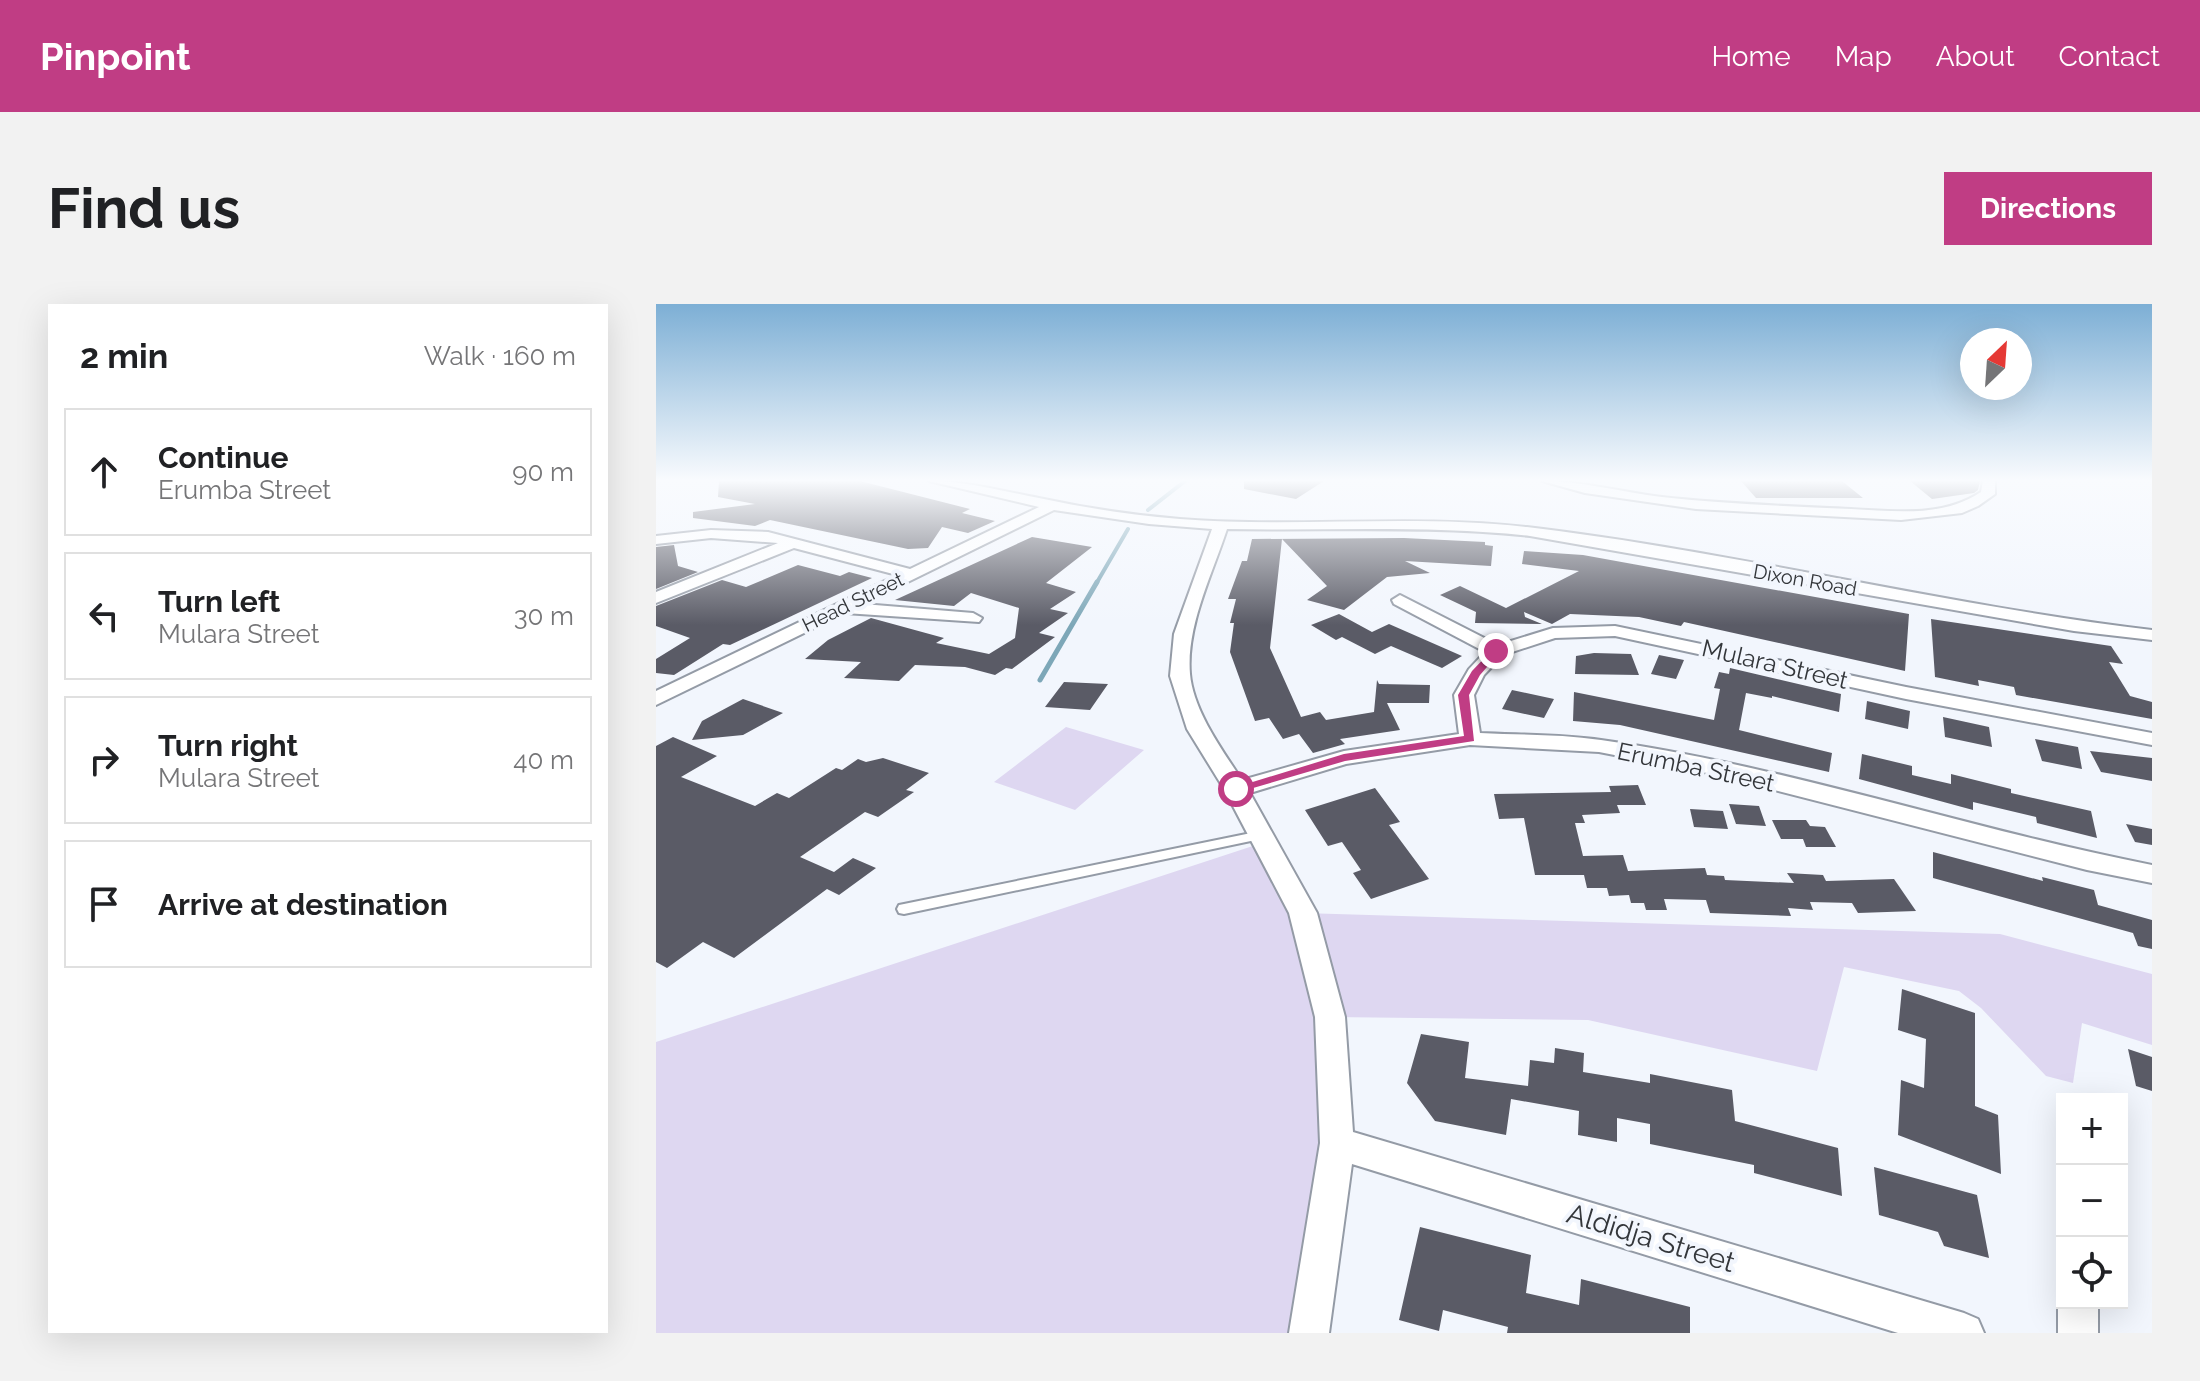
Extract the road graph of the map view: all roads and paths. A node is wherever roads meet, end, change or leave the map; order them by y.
1 (1004, 529) edge
2 (1220, 529) edge
3 (1494, 529) edge
4 (656, 540) edge
5 (795, 542) junction
6 (911, 574) junction
7 (656, 598) edge
8 (1400, 600) dead end
9 (842, 608) junction
10 (973, 618) dead end
11 (2152, 635) edge
12 (1496, 651) junction
13 (656, 699) edge
14 (1470, 739) junction
15 (2152, 739) edge
16 (1236, 789) junction
17 (1261, 835) junction
18 (2152, 874) edge
19 (904, 909) dead end
20 (1337, 1143) junction
21 (2078, 1309) edge
22 (1309, 1333) edge
23 (1964, 1333) edge
24 (2078, 1333) edge

1 - 6 street, Head Street
2 - 16 street
3 - 11 street, Dixon Road
4 - 5 street
5 - 6 street
5 - 7 street
6 - 9 street, Head Street
8 - 12 street
9 - 10 street
9 - 13 street, Head Street
12 - 14 street
12 - 15 street, Mulara Street
14 - 16 street, Erumba Street
14 - 18 street, Erumba Street
16 - 17 street
17 - 19 lane
17 - 20 street
20 - 22 street
20 - 23 street, Aldidja Street
21 - 24 street

